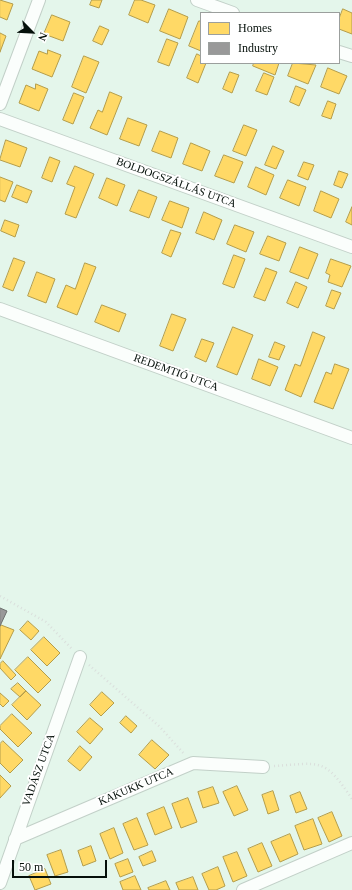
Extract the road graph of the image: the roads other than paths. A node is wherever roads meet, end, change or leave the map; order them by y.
1 (39, 0) edge
2 (197, 0) edge
3 (230, 12) edge
4 (340, 52) edge
5 (352, 56) edge
6 (0, 104) edge
7 (0, 119) edge
8 (352, 247) edge
9 (0, 309) edge
10 (352, 438) edge
11 (80, 657) road end
12 (263, 767) road end
13 (15, 839) junction
14 (352, 843) edge
15 (0, 883) edge
16 (243, 890) edge

1 - 6 street
2 - 3 street
4 - 5 street
7 - 8 street, BOLDOGSZÁLLÁS UTCA
9 - 10 street, REDEMTIÓ UTCA
11 - 13 street, VADÁSZ UTCA
12 - 13 street, KAKUKK UTCA
13 - 15 street, VADÁSZ UTCA
14 - 16 street

